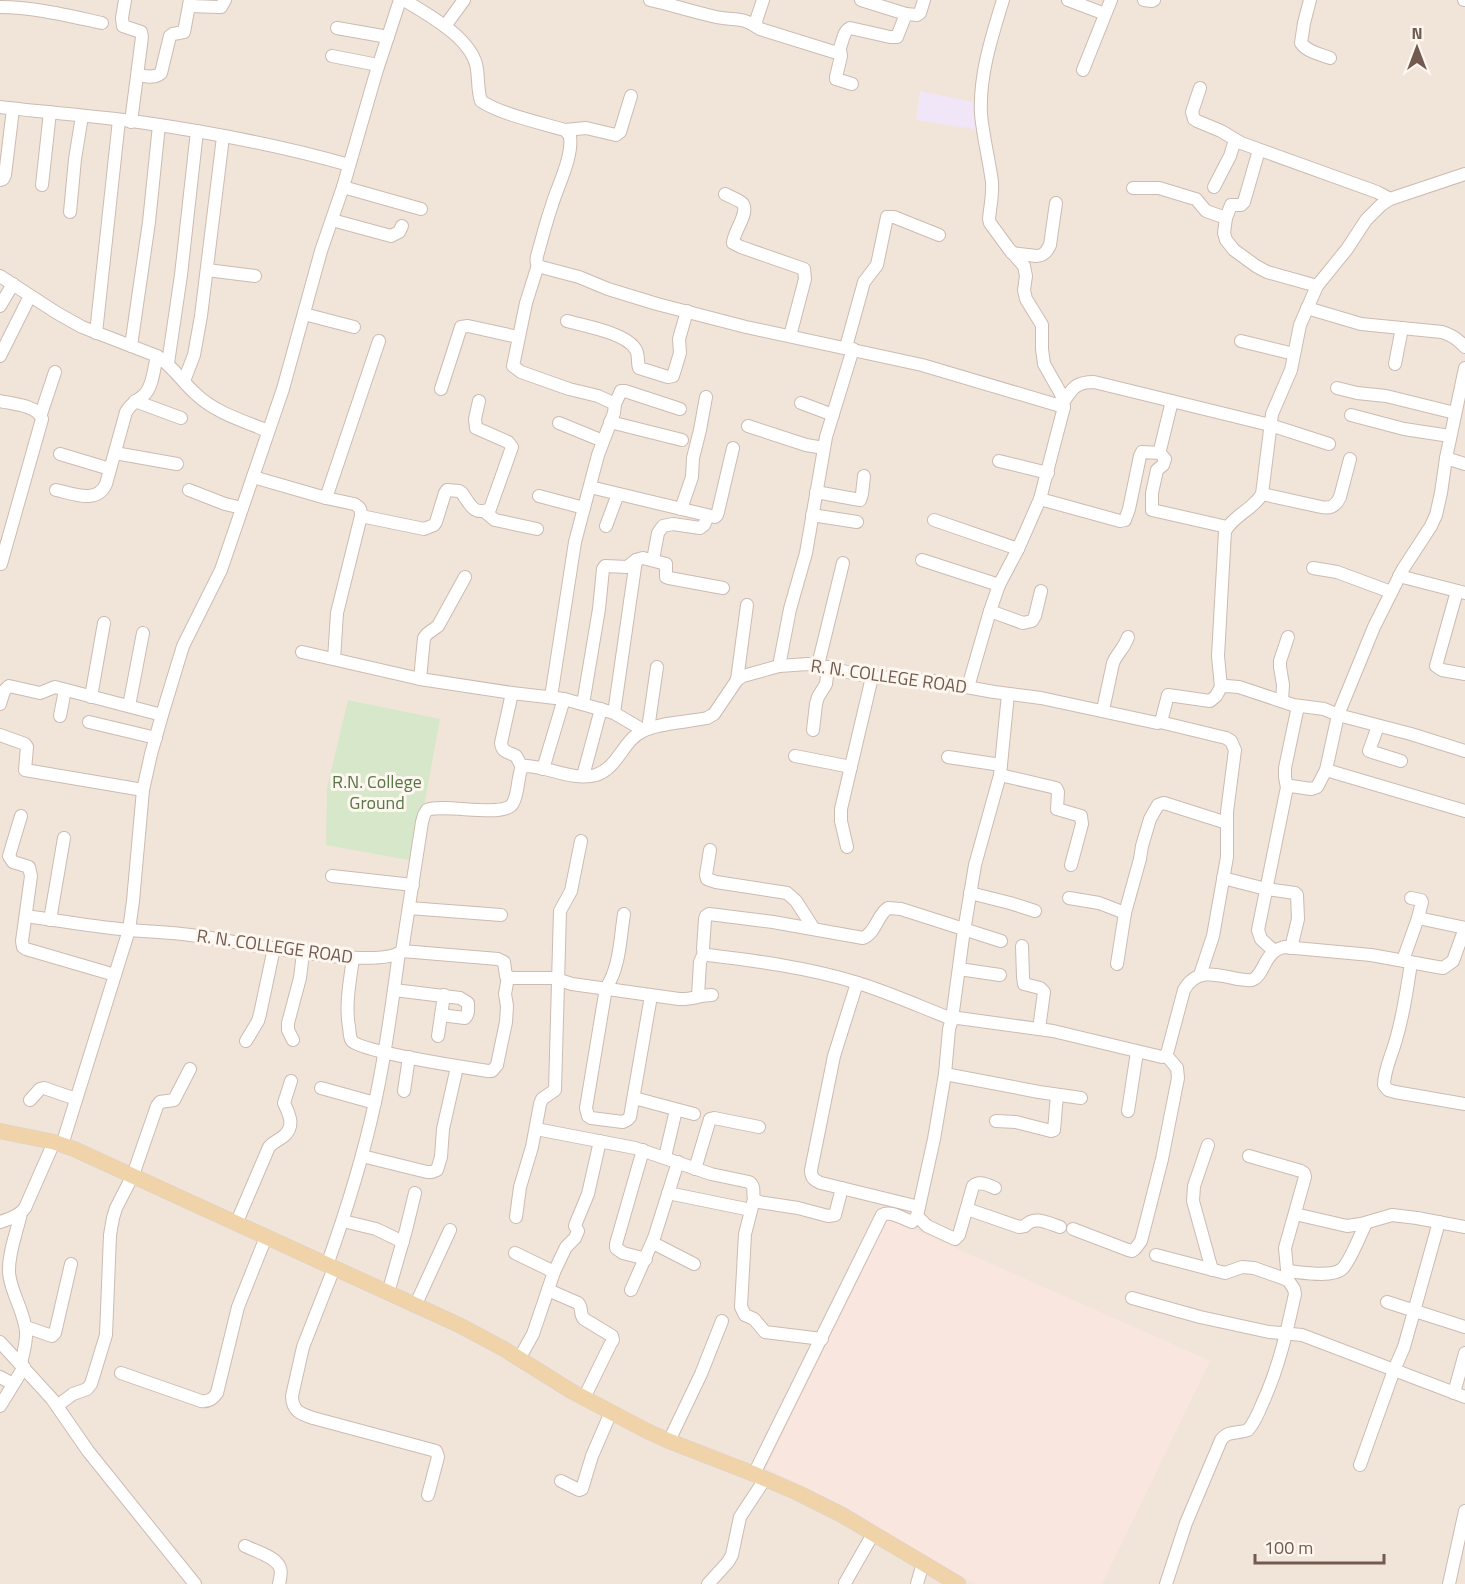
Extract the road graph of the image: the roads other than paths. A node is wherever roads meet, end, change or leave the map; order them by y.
1 (125, 0) edge
2 (225, 0) edge
3 (402, 0) edge
4 (464, 0) edge
5 (650, 0) edge
6 (763, 0) edge
7 (861, 0) edge
8 (924, 0) edge
9 (1003, 0) edge
10 (1068, 0) edge
11 (1111, 0) edge
12 (1144, 0) edge
13 (1154, 0) edge
14 (1310, 0) edge
15 (190, 3) edge
16 (0, 7) edge
17 (906, 14) junction
18 (1105, 14) junction
19 (102, 23) dead end
20 (446, 27) junction
21 (757, 27) junction
22 (337, 28) dead end
23 (388, 37) junction
24 (840, 49) junction
25 (332, 56) dead end
26 (1330, 58) dead end
27 (378, 65) junction
28 (1083, 70) dead end
29 (138, 75) junction
30 (852, 84) dead end
31 (1200, 88) dead end
32 (631, 96) dead end
33 (0, 107) edge
34 (13, 109) junction
35 (50, 112) junction
36 (82, 116) junction
37 (125, 121) junction
38 (159, 125) junction
39 (565, 130) junction
40 (197, 131) junction
41 (223, 137) junction
42 (1235, 140) junction
43 (1259, 150) junction
44 (349, 165) junction
45 (1465, 174) edge
46 (0, 180) edge
47 (42, 185) dead end
48 (343, 187) junction
49 (1214, 187) dead end
50 (1133, 188) dead end
51 (725, 194) dead end
52 (1390, 199) junction
53 (1056, 203) dead end
54 (422, 209) dead end
55 (70, 212) dead end
56 (1226, 218) junction
57 (332, 220) junction
58 (402, 226) dead end
59 (939, 235) dead end
60 (1012, 253) junction
61 (538, 265) junction
62 (207, 270) junction
63 (0, 276) edge
64 (255, 276) dead end
65 (13, 285) junction
66 (1317, 286) junction
67 (30, 296) junction
68 (0, 306) edge
69 (1307, 308) junction
70 (687, 311) junction
71 (304, 314) junction
72 (567, 321) dead end
73 (354, 327) dead end
74 (1402, 328) junction
75 (96, 333) junction
76 (790, 336) junction
77 (518, 337) junction
78 (379, 341) dead end
79 (1242, 341) dead end
80 (131, 346) junction
81 (1465, 347) edge
82 (850, 348) junction
83 (1294, 354) junction
84 (0, 356) edge
85 (162, 359) junction
86 (1395, 364) dead end
87 (1465, 368) edge
88 (55, 372) dead end
89 (184, 381) junction
90 (1337, 388) dead end
91 (441, 389) dead end
92 (706, 397) dead end
93 (0, 401) edge
94 (135, 401) junction
95 (479, 401) dead end
96 (1172, 401) junction
97 (801, 403) dead end
98 (615, 404) junction
99 (1064, 404) junction
100 (680, 409) dead end
101 (1455, 413) junction
102 (41, 414) junction
103 (833, 415) junction
104 (1351, 415) dead end
105 (181, 418) dead end
106 (610, 422) junction
107 (559, 423) dead end
108 (1269, 425) junction
109 (748, 426) dead end
110 (268, 430) junction
111 (1451, 432) junction
112 (1465, 433) edge
113 (682, 440) dead end
114 (603, 441) junction
115 (1329, 444) dead end
116 (734, 448) dead end
117 (824, 448) junction
118 (115, 453) junction
119 (1160, 453) junction
120 (60, 454) dead end
121 (1446, 458) junction
122 (1350, 459) dead end
123 (999, 461) dead end
124 (177, 464) dead end
125 (1465, 464) edge
126 (110, 469) junction
127 (1048, 473) junction
128 (864, 476) dead end
129 (253, 477) junction
130 (590, 487) junction
131 (56, 490) dead end
132 (189, 490) dead end
133 (1132, 491) junction
134 (816, 492) junction
135 (618, 494) junction
136 (1262, 494) junction
137 (539, 495) dead end
138 (1152, 496) junction
139 (326, 498) junction
140 (1040, 499) junction
141 (242, 508) junction
142 (584, 508) junction
143 (681, 509) junction
144 (484, 511) junction
145 (813, 515) junction
146 (361, 516) junction
147 (708, 516) junction
148 (934, 520) dead end
149 (857, 522) dead end
150 (606, 526) dead end
151 (1227, 527) junction
152 (537, 529) dead end
153 (1018, 549) junction
154 (636, 560) junction
155 (653, 560) junction
156 (922, 561) dead end
157 (843, 563) dead end
158 (2, 564) dead end
159 (1313, 568) dead end
160 (1400, 576) junction
161 (465, 577) dead end
162 (999, 585) junction
163 (723, 588) dead end
164 (1041, 591) dead end
165 (1391, 592) junction
166 (1461, 592) edge
167 (747, 605) dead end
168 (990, 611) junction
169 (104, 624) dead end
170 (143, 633) dead end
171 (1128, 637) dead end
172 (1288, 637) dead end
173 (302, 652) dead end
174 (334, 659) junction
175 (779, 666) junction
176 (823, 666) junction
177 (657, 667) dead end
178 (1465, 674) edge
179 (872, 677) junction
180 (420, 679) junction
181 (737, 680) junction
182 (968, 687) junction
183 (1221, 687) junction
184 (65, 690) junction
185 (512, 693) junction
186 (1008, 694) junction
187 (92, 697) junction
188 (551, 697) junction
189 (564, 699) junction
190 (1282, 701) junction
191 (0, 704) edge
192 (583, 704) junction
193 (1298, 705) junction
194 (129, 706) junction
195 (1103, 710) junction
196 (608, 711) junction
197 (162, 715) junction
198 (1338, 715) junction
199 (60, 716) dead end
200 (89, 722) dead end
201 (1160, 722) junction
202 (1378, 726) junction
203 (646, 729) junction
204 (813, 730) dead end
205 (0, 735) edge
206 (156, 738) junction
207 (1465, 751) edge
208 (795, 756) dead end
209 (948, 757) dead end
210 (1401, 761) dead end
211 (522, 767) junction
212 (851, 767) junction
213 (543, 768) junction
214 (1001, 770) junction
215 (1326, 770) junction
216 (583, 776) junction
217 (1287, 788) junction
218 (144, 790) junction
219 (1465, 812) edge
220 (21, 816) dead end
221 (1227, 823) junction
222 (64, 838) dead end
223 (581, 841) dead end
224 (847, 847) dead end
225 (710, 850) dead end
226 (1071, 865) dead end
227 (332, 876) dead end
228 (1223, 878) junction
229 (412, 885) junction
230 (1266, 889) junction
231 (970, 893) junction
232 (1070, 898) dead end
233 (1411, 898) dead end
234 (409, 908) junction
235 (1035, 911) dead end
236 (1125, 913) junction
237 (624, 914) dead end
238 (501, 915) dead end
239 (26, 916) junction
240 (1418, 918) junction
241 (50, 920) junction
242 (1465, 928) edge
243 (814, 929) junction
244 (129, 930) junction
245 (964, 930) junction
246 (1001, 941) dead end
247 (1022, 946) dead end
248 (274, 948) junction
249 (1291, 948) junction
250 (1274, 951) junction
251 (400, 952) junction
252 (303, 953) junction
253 (704, 953) junction
254 (353, 958) junction
255 (1407, 962) junction
256 (1117, 963) dead end
257 (959, 969) junction
258 (115, 975) junction
259 (1000, 975) dead end
260 (1200, 975) junction
261 (508, 977) junction
262 (559, 979) junction
263 (857, 983) junction
264 (606, 988) junction
265 (394, 990) junction
266 (444, 995) junction
267 (712, 995) dead end
268 (651, 996) junction
269 (698, 996) junction
270 (441, 1016) junction
271 (952, 1019) junction
272 (1039, 1029) junction
273 (438, 1036) dead end
274 (293, 1040) dead end
275 (246, 1041) dead end
276 (1137, 1052) junction
277 (384, 1053) junction
278 (1166, 1055) junction
279 (409, 1057) junction
280 (457, 1067) junction
281 (190, 1069) dead end
282 (945, 1074) junction
283 (291, 1082) dead end
284 (321, 1088) dead end
285 (404, 1091) dead end
286 (1057, 1095) junction
287 (76, 1098) junction
288 (634, 1098) junction
289 (1081, 1098) dead end
290 (30, 1100) dead end
291 (375, 1103) junction
292 (1465, 1104) edge
293 (676, 1110) junction
294 (1128, 1111) dead end
295 (694, 1114) dead end
296 (996, 1121) dead end
297 (759, 1127) dead end
298 (536, 1129) junction
299 (0, 1131) edge
300 (600, 1141) junction
301 (58, 1143) junction
302 (1208, 1145) dead end
303 (643, 1150) junction
304 (362, 1156) junction
305 (1249, 1156) dead end
306 (665, 1158) junction
307 (678, 1162) junction
308 (695, 1169) junction
309 (134, 1175) junction
310 (842, 1188) junction
311 (995, 1188) dead end
312 (415, 1193) dead end
313 (669, 1193) junction
314 (752, 1204) junction
315 (967, 1209) junction
316 (918, 1211) junction
317 (21, 1213) junction
318 (1294, 1214) junction
319 (516, 1217) dead end
320 (343, 1221) junction
321 (0, 1222) edge
322 (1439, 1222) junction
323 (1366, 1223) junction
324 (236, 1224) junction
325 (1465, 1227) edge
326 (450, 1230) dead end
327 (266, 1237) junction
328 (403, 1242) junction
329 (652, 1243) junction
330 (515, 1253) dead end
331 (1156, 1255) dead end
332 (645, 1259) junction
333 (71, 1264) dead end
334 (694, 1264) dead end
335 (331, 1266) junction
336 (1212, 1270) junction
337 (554, 1272) junction
338 (1287, 1276) junction
339 (548, 1290) junction
340 (631, 1290) dead end
341 (388, 1293) junction
342 (1132, 1298) dead end
343 (1387, 1302) dead end
344 (415, 1306) junction
345 (1413, 1310) junction
346 (722, 1321) dead end
347 (26, 1327) junction
348 (1465, 1327) edge
349 (1287, 1333) junction
350 (822, 1339) junction
351 (0, 1342) edge
352 (1465, 1353) edge
353 (519, 1359) junction
354 (22, 1365) junction
355 (1394, 1370) junction
356 (121, 1373) dead end
357 (0, 1377) edge
358 (13, 1384) junction
359 (1460, 1395) edge
360 (584, 1398) junction
361 (0, 1406) edge
362 (57, 1406) junction
363 (611, 1412) junction
364 (669, 1441) junction
365 (1360, 1465) dead end
366 (760, 1477) junction
367 (561, 1481) dead end
368 (428, 1495) dead end
369 (1465, 1511) edge
370 (873, 1534) junction
371 (245, 1546) dead end
372 (923, 1563) junction
373 (845, 1583) edge
374 (195, 1584) edge
375 (279, 1584) edge
376 (708, 1584) edge
377 (917, 1584) edge
378 (958, 1584) edge
379 (1166, 1584) edge
380 (1449, 1584) edge

1 - 29 street
2 - 15 street
3 - 20 street
3 - 23 street
4 - 20 street
5 - 21 street
6 - 21 street
7 - 17 street
8 - 17 street
9 - 60 street
10 - 18 street
11 - 18 street
12 - 13 street
14 - 26 street
15 - 29 street
16 - 19 street
17 - 24 street
18 - 28 street
20 - 39 street
21 - 24 street
22 - 23 street
23 - 27 street
24 - 30 street
25 - 27 street
27 - 44 street
29 - 37 street
31 - 42 street
32 - 39 street
33 - 34 street
34 - 35 street
34 - 46 street
35 - 36 street
35 - 47 street
36 - 37 street
36 - 55 street
37 - 38 street
37 - 75 street
38 - 40 street
38 - 80 street
39 - 61 street
40 - 41 street
40 - 85 street
41 - 44 street
41 - 62 street
42 - 43 street
42 - 49 street
43 - 52 street
43 - 56 street
44 - 48 street
45 - 52 street
48 - 54 street
48 - 57 street
50 - 56 street
51 - 76 street
52 - 66 street
53 - 60 street
56 - 66 street
57 - 58 street
57 - 71 street
59 - 82 street
60 - 99 street
61 - 70 street
61 - 77 street
62 - 64 street
62 - 89 street
63 - 65 street
65 - 67 street
65 - 68 street
66 - 69 street
67 - 75 street
67 - 84 street
69 - 74 street
69 - 83 street
70 - 72 street
70 - 76 street
71 - 73 street
71 - 110 street
74 - 81 street
74 - 86 street
75 - 80 street
76 - 82 street
77 - 91 street
77 - 98 street
78 - 139 street
79 - 83 street
80 - 85 street
82 - 99 street
82 - 103 street
83 - 108 street
85 - 89 street
85 - 94 street
87 - 101 street
88 - 102 street
89 - 110 street
90 - 101 street
92 - 143 street
93 - 102 street
94 - 105 street
94 - 118 street
95 - 144 street
96 - 99 street
96 - 108 street
96 - 119 street
97 - 103 street
98 - 100 street
98 - 106 street
99 - 127 street
101 - 111 street
102 - 158 street
103 - 117 street
104 - 111 street
106 - 113 street
106 - 114 street
107 - 114 street
108 - 115 street
108 - 136 street
109 - 117 street
110 - 129 street
111 - 112 street
111 - 121 street
114 - 130 street
116 - 147 street
117 - 134 street
118 - 124 street
118 - 126 street
119 - 133 street
119 - 138 street
120 - 126 street
121 - 125 street
121 - 160 street
122 - 136 street
123 - 127 street
126 - 131 street
127 - 140 street
128 - 134 street
129 - 139 street
129 - 141 street
130 - 135 street
130 - 142 street
132 - 141 street
133 - 138 street
133 - 140 street
134 - 145 street
135 - 143 street
135 - 150 street
136 - 151 street
137 - 142 street
138 - 151 street
139 - 146 street
140 - 153 street
141 - 197 street
142 - 188 street
143 - 147 street
144 - 146 street
144 - 152 street
145 - 149 street
145 - 175 street
146 - 174 street
147 - 155 street
148 - 153 street
151 - 183 street
153 - 162 street
154 - 155 street
154 - 192 street
154 - 196 street
155 - 163 street
156 - 162 street
157 - 176 street
159 - 165 street
160 - 165 street
160 - 166 street
161 - 180 street
162 - 168 street
164 - 168 street
165 - 198 street
166 - 178 street
167 - 181 street
168 - 182 street
169 - 187 street
170 - 194 street
171 - 195 street
172 - 190 street
173 - 174 street
174 - 180 street
175 - 176 street, R. N. COLLEGE ROAD
175 - 181 street, R. N. COLLEGE ROAD
176 - 179 street, R. N. COLLEGE ROAD
176 - 204 street
177 - 203 street
179 - 182 street, R. N. COLLEGE ROAD
179 - 212 street
180 - 185 street
181 - 203 street
182 - 186 street, R. N. COLLEGE ROAD
183 - 190 street
183 - 201 street
184 - 187 street
184 - 191 street
184 - 199 street
185 - 188 street
185 - 211 street
186 - 195 street, R. N. COLLEGE ROAD
186 - 214 street
187 - 194 street
188 - 189 street
189 - 192 street
189 - 213 street
190 - 193 street
192 - 196 street
193 - 198 street
193 - 217 street
194 - 197 street
195 - 201 street, R. N. COLLEGE ROAD
196 - 203 street
196 - 216 street
197 - 206 street
198 - 202 street
198 - 215 street
200 - 206 street
201 - 221 street, R. N. COLLEGE ROAD
202 - 207 street
202 - 210 street
203 - 216 street
205 - 218 street
206 - 218 street
208 - 212 street
209 - 214 street
211 - 213 street
211 - 229 street
212 - 224 street
213 - 216 street
214 - 226 street
214 - 231 street
215 - 217 street
215 - 219 street
217 - 230 street
218 - 244 street
220 - 239 street
221 - 228 street
221 - 236 street
222 - 241 street
223 - 262 street
225 - 243 street
227 - 229 street
228 - 230 street
228 - 260 street
229 - 234 street
230 - 249 street
230 - 250 street
231 - 235 street
231 - 245 street
232 - 236 street
233 - 240 street
234 - 238 street
234 - 251 street
236 - 256 street
237 - 264 street
239 - 241 street, R. N. COLLEGE ROAD
239 - 258 street
240 - 242 street
240 - 255 street
241 - 244 street, R. N. COLLEGE ROAD
242 - 255 street
243 - 245 street
243 - 253 street
244 - 248 street, R. N. COLLEGE ROAD
244 - 258 street
245 - 246 street
245 - 257 street
247 - 272 street
248 - 252 street, R. N. COLLEGE ROAD
248 - 275 street
249 - 250 street
249 - 255 street
250 - 260 street
251 - 254 street, R. N. COLLEGE ROAD
251 - 261 street, R. N. COLLEGE ROAD
251 - 265 street
252 - 254 street, R. N. COLLEGE ROAD
252 - 274 street
253 - 263 street
253 - 269 street
254 - 277 street
255 - 292 street
257 - 259 street
257 - 271 street
258 - 287 street
260 - 278 street
261 - 262 street
261 - 280 street
262 - 264 street
262 - 298 street
263 - 271 street
263 - 310 street
264 - 268 street
264 - 288 street
265 - 266 street
265 - 277 street
266 - 270 street
266 - 270 street
267 - 269 street
268 - 269 street
268 - 288 street
270 - 273 street
271 - 272 street
271 - 282 street
272 - 276 street
276 - 278 street
276 - 294 street
277 - 279 street
277 - 291 street
278 - 315 street
279 - 280 street
279 - 285 street
280 - 304 street
281 - 309 street
282 - 286 street
282 - 316 street
283 - 324 street
284 - 291 street
286 - 289 street
286 - 296 street
287 - 290 street
287 - 301 street
288 - 293 street
291 - 304 street
293 - 295 street
293 - 306 street
297 - 308 street
298 - 300 street
298 - 319 street
299 - 301 main road
300 - 303 street
300 - 337 street
301 - 309 main road
301 - 317 street
302 - 336 street
303 - 306 street
303 - 332 street
304 - 320 street
305 - 318 street
306 - 307 street
307 - 308 street
307 - 313 street
308 - 314 street
309 - 324 main road
309 - 362 street
310 - 314 street
310 - 316 street
311 - 315 street
312 - 328 street
313 - 314 street
313 - 329 street
314 - 350 street
315 - 316 street
316 - 350 street
317 - 321 street
317 - 347 street
318 - 323 street
318 - 338 street
320 - 328 street
320 - 335 street
322 - 323 street
322 - 325 street
322 - 345 street
323 - 338 street
324 - 327 main road
326 - 344 street
327 - 335 main road
327 - 356 street
328 - 341 street
329 - 332 street
329 - 334 street
330 - 337 street
331 - 336 street
332 - 340 street
333 - 347 street
335 - 341 main road
335 - 368 street
336 - 338 street
337 - 339 street
338 - 349 street
339 - 353 street
339 - 360 street
341 - 344 main road
342 - 349 street
343 - 345 street
344 - 353 main road
345 - 348 street
345 - 355 street
346 - 364 street
347 - 354 street
349 - 355 street
349 - 379 street
350 - 366 street
351 - 354 street
352 - 359 street
353 - 360 main road
354 - 358 street
354 - 362 street
355 - 359 street
355 - 365 street
357 - 358 street
358 - 361 street
360 - 363 main road
362 - 374 street
363 - 364 main road
363 - 367 street
364 - 366 main road
366 - 370 main road
366 - 376 street
369 - 380 street
370 - 372 main road
370 - 373 street
371 - 375 street
372 - 377 street
372 - 378 main road

